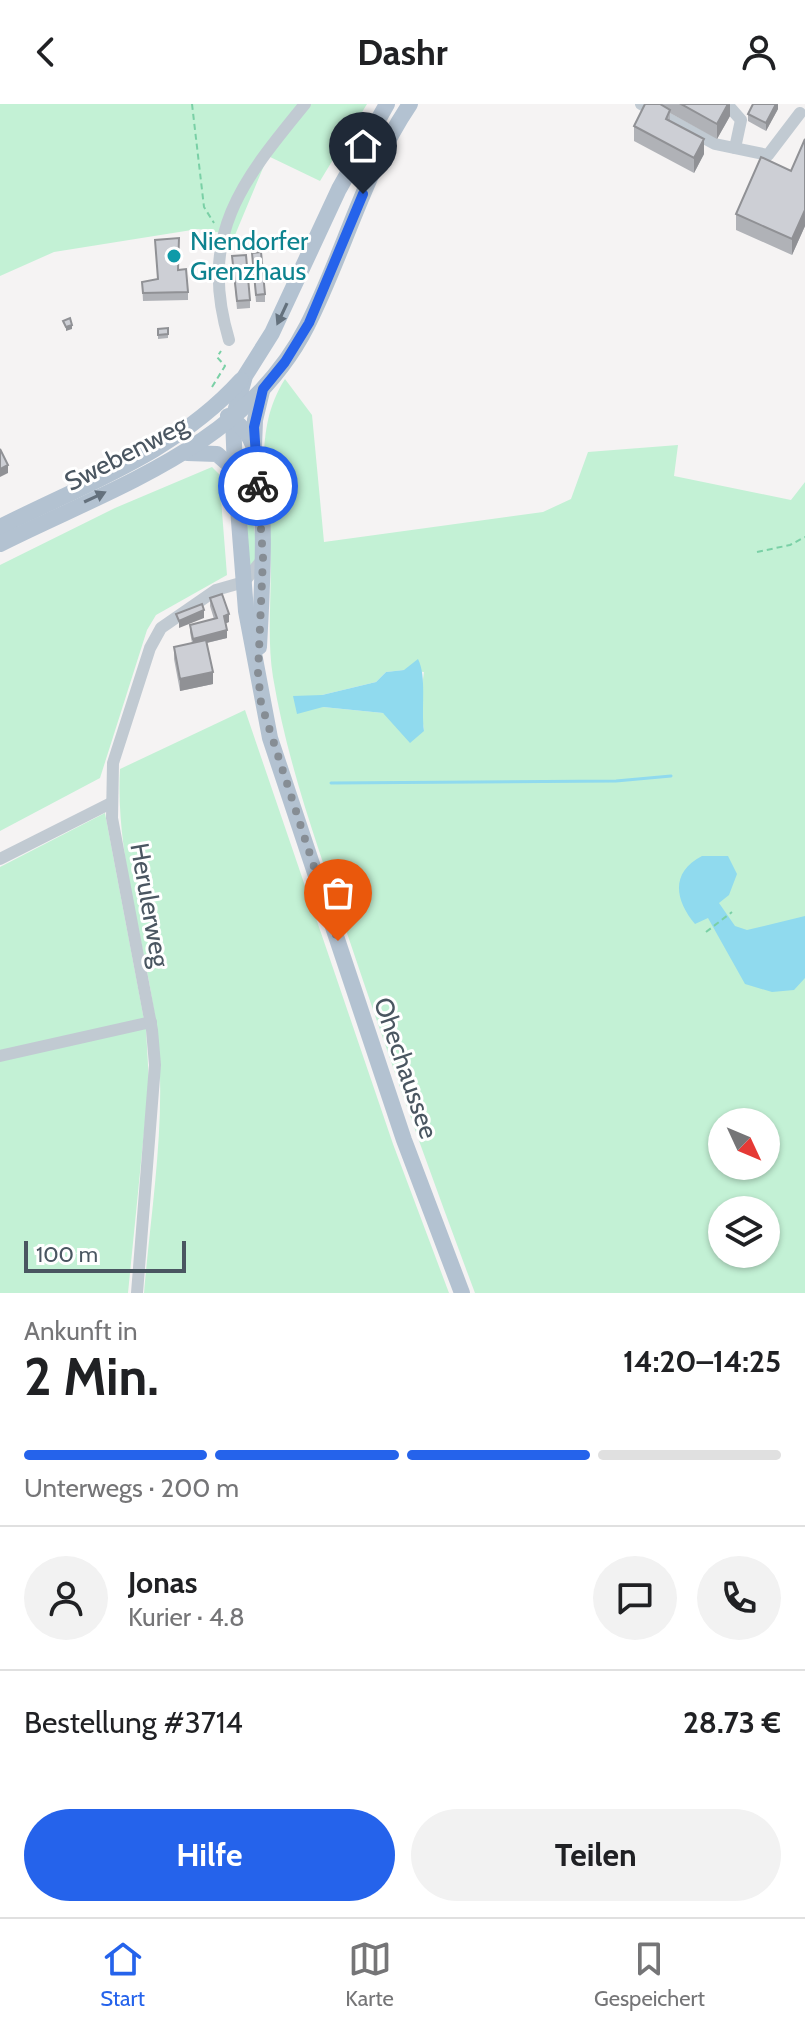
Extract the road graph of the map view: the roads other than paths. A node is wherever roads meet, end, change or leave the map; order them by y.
1 (305, 104) edge
2 (387, 104) edge
3 (410, 104) edge
4 (727, 104) edge
5 (646, 105) edge
6 (800, 113) dead end
7 (735, 148) junction
8 (229, 340) road end
9 (245, 376) junction
10 (263, 389) junction
11 (207, 414) junction
12 (233, 419) junction
13 (254, 448) junction
14 (186, 453) junction
15 (235, 470) junction
16 (0, 527) edge
17 (0, 544) edge
18 (263, 558) junction
19 (244, 582) junction
20 (262, 603) junction
21 (258, 673) junction
22 (111, 803) junction
23 (0, 859) edge
24 (151, 1022) junction
25 (0, 1056) edge
26 (137, 1293) edge
27 (462, 1293) edge

1 - 8 street
2 -> 9 main road
3 - 10 main road, Swebenweg
4 - 7 street
5 - 7 street
6 - 7 street
9 - 11 main road, Swebenweg
9 - 12 main road
10 - 12 main road, Swebenweg
10 - 13 main road
11 - 12 main road
11 - 16 main road, Swebenweg
12 - 13 main road
12 - 14 main road, Swebenweg
12 - 15 main road
13 - 18 main road
14 - 15 main road
17 -> 14 main road, Swebenweg
15 - 19 main road
18 - 19 street
18 - 20 main road
19 - 20 street
19 - 21 main road
19 - 22 street, Herulerweg
20 - 21 main road
21 - 27 main road, Ohechaussee
22 - 23 street
22 - 24 street, Herulerweg
24 - 25 street
24 - 26 street, Herulerweg

